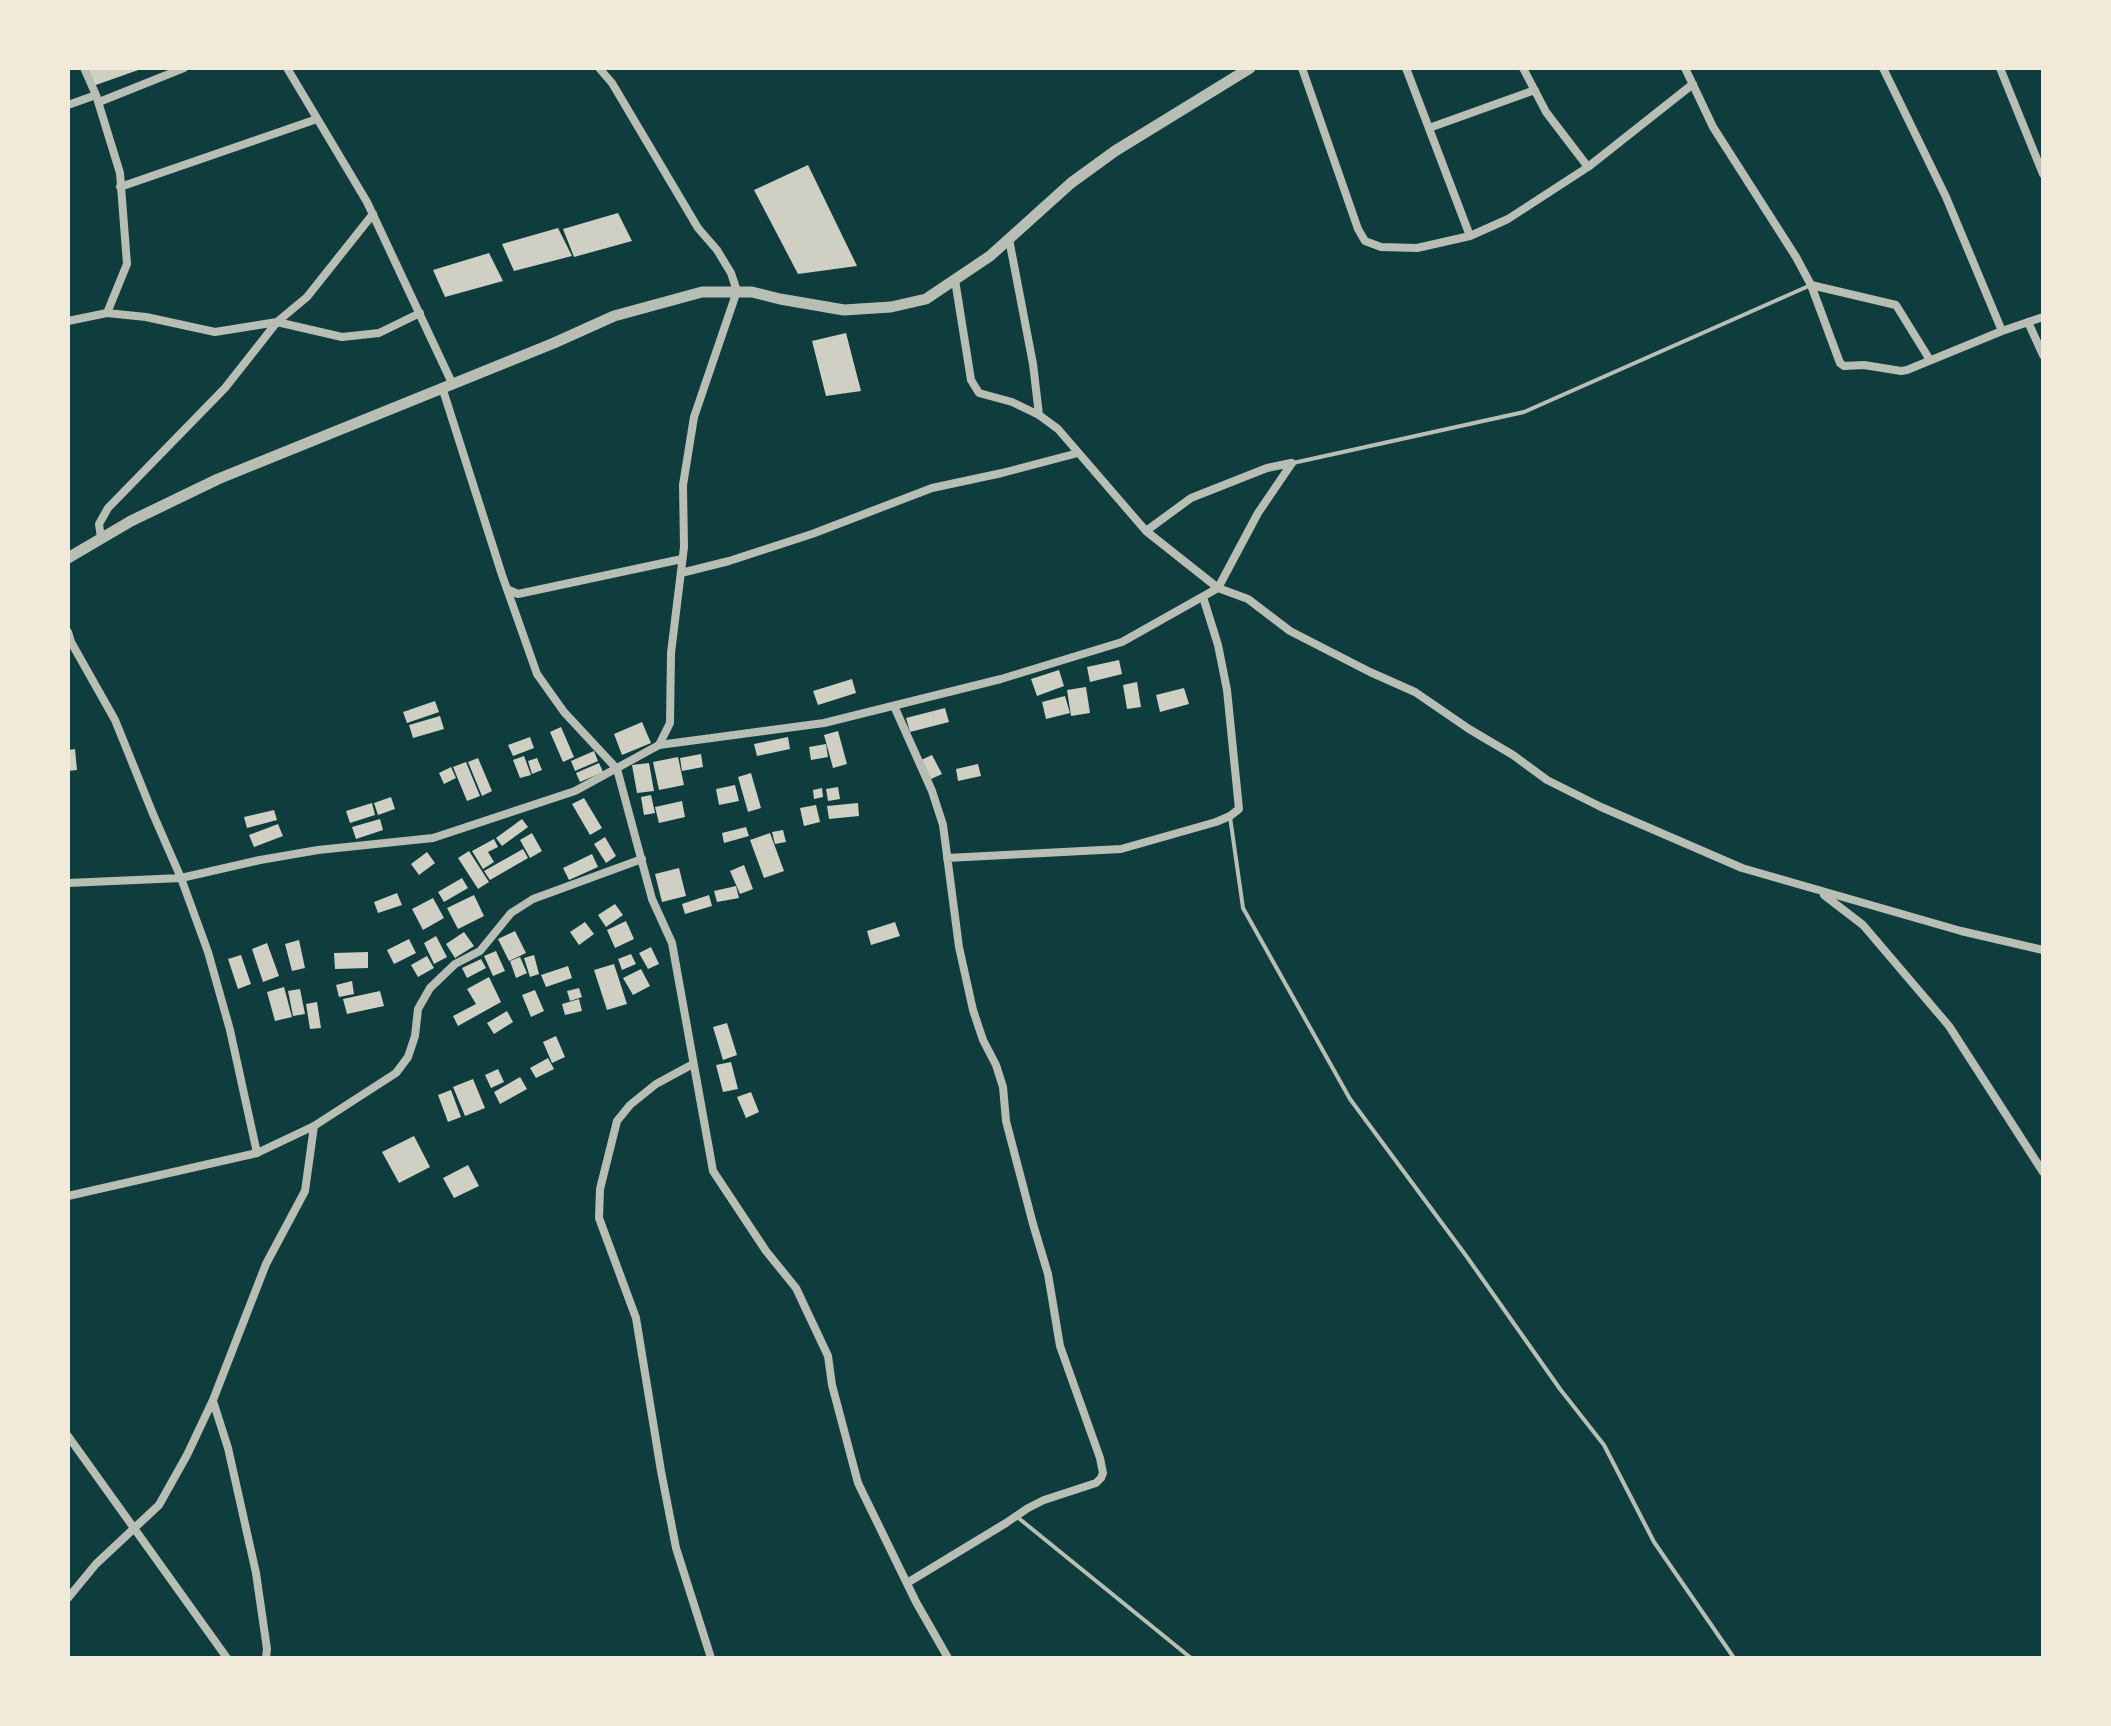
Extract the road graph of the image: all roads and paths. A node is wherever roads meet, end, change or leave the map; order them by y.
1 (84, 68) edge
2 (184, 68) edge
3 (287, 68) edge
4 (599, 68) edge
5 (1250, 68) edge
6 (1302, 68) edge
7 (1406, 68) edge
8 (1523, 68) edge
9 (1883, 68) edge
10 (2000, 68) edge
11 (1687, 69) edge
12 (1693, 84) junction
13 (1535, 90) junction
14 (98, 98) junction
15 (68, 105) edge
16 (317, 119) junction
17 (1429, 128) junction
18 (1588, 167) junction
19 (2043, 174) edge
20 (120, 187) junction
21 (373, 214) junction
22 (1470, 236) junction
23 (1009, 239) junction
24 (955, 280) junction
25 (1811, 285) junction
26 (737, 291) junction
27 (107, 313) junction
28 (420, 313) junction
29 (2043, 317) edge
30 (68, 321) edge
31 (277, 322) junction
32 (2028, 322) junction
33 (2002, 331) junction
34 (2043, 355) edge
35 (1930, 360) junction
36 (447, 385) junction
37 (1039, 415) junction
38 (1078, 453) junction
39 (1292, 463) junction
40 (1146, 531) junction
41 (101, 538) junction
42 (68, 558) edge
43 (682, 559) junction
44 (681, 573) junction
45 (1218, 588) junction
46 (508, 590) junction
47 (1203, 597) junction
48 (68, 632) edge
49 (894, 706) junction
50 (659, 745) junction
51 (617, 769) junction
52 (1230, 816) junction
53 (947, 858) junction
54 (642, 859) junction
55 (181, 878) junction
56 (68, 883) edge
57 (1819, 890) junction
58 (2043, 950) edge
59 (693, 1064) junction
60 (314, 1126) junction
61 (257, 1153) junction
62 (2043, 1172) edge
63 (68, 1196) edge
64 (213, 1400) junction
65 (68, 1436) edge
66 (1016, 1516) junction
67 (135, 1529) junction
68 (907, 1583) junction
69 (68, 1598) edge
70 (227, 1658) edge
71 (266, 1658) edge
72 (711, 1658) edge
73 (948, 1658) edge
74 (1191, 1658) edge
75 (1734, 1658) edge

1 - 14 street
2 - 14 street
3 - 16 street
4 - 26 street
5 - 23 street
6 - 22 street
7 - 17 street
8 - 13 street
9 - 33 street
10 - 19 street
11 - 12 street
12 - 18 street
12 - 25 street
13 - 17 street
13 - 18 street
14 - 15 street
14 - 20 street
16 - 20 street
16 - 21 street
17 - 22 street
18 - 22 street
20 - 27 street
21 - 28 street
21 - 31 street
23 - 24 street
23 - 37 street
24 - 26 street
24 - 37 street
25 - 35 street
25 - 35 street
25 - 39 lane
26 - 36 street
26 - 43 street
27 - 30 street
27 - 31 street
28 - 31 street
28 - 36 street
29 - 32 street
31 - 41 street
32 - 33 street
32 - 34 street
33 - 35 street
36 - 41 street
36 - 46 street
37 - 38 street
38 - 40 street
38 - 44 street
39 - 40 street
39 - 45 street
40 - 45 street
41 - 42 street
43 - 44 street
43 - 46 street
44 - 50 street
45 - 47 street
45 - 57 street
46 - 51 street
47 - 49 street
47 - 52 street
48 - 55 street
49 - 50 street
49 - 53 street
50 - 51 street
51 - 54 street
51 - 55 street
52 - 53 street
52 - 75 lane
53 - 66 street
54 - 59 street
54 - 60 street
55 - 56 street
55 - 61 street
57 - 58 street
57 - 62 street
59 - 68 street
59 - 72 street
60 - 61 street
60 - 64 street
61 - 63 street
64 - 67 street
64 - 71 street
65 - 67 street
66 - 68 street
66 - 74 lane
67 - 69 street
67 - 70 street
68 - 73 street

